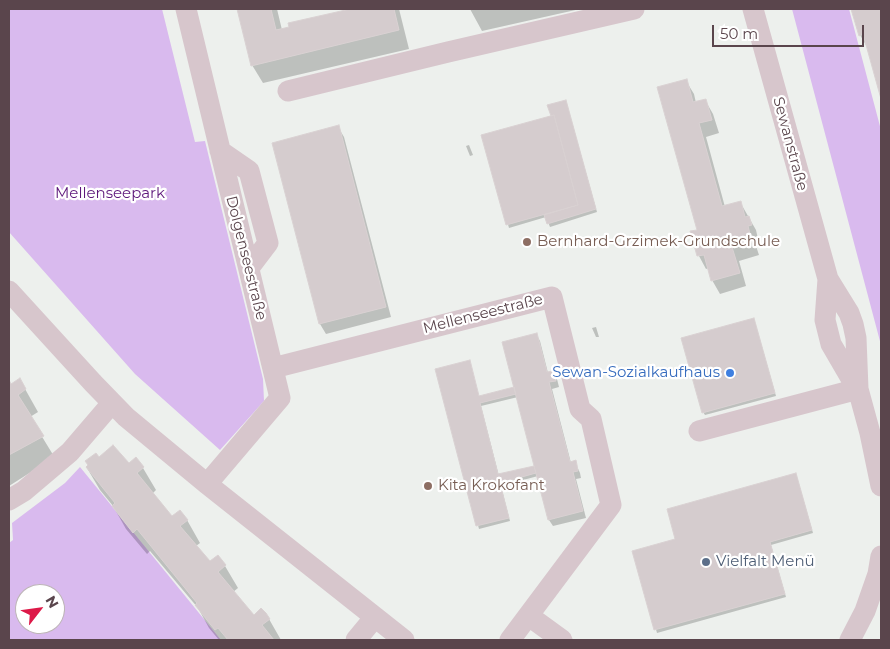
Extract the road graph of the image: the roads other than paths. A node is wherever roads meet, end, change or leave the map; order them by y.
1 (186, 9) edge
2 (634, 9) edge
3 (753, 9) edge
4 (288, 91) dead end
5 (9, 291) edge
6 (273, 368) junction
7 (858, 389) junction
8 (112, 403) junction
9 (699, 431) dead end
10 (207, 484) junction
11 (881, 486) edge
12 (9, 500) edge
13 (881, 556) edge
14 (530, 616) junction
15 (375, 617) junction
16 (356, 640) edge
17 (404, 640) edge
18 (510, 640) edge
19 (562, 640) edge
20 (850, 640) edge

1 - 6 street, Dolgenseestraße
2 - 4 street
3 - 7 street, Sewanstraße
5 - 8 street
6 - 10 street, Dolgenseestraße
6 - 14 street, Mellenseestraße
7 - 9 street
7 - 11 street, Sewanstraße
8 - 10 street
8 - 12 street
10 - 15 street
13 - 20 street
14 - 18 street, Mellenseestraße
14 - 19 street
15 - 16 street
15 - 17 street

